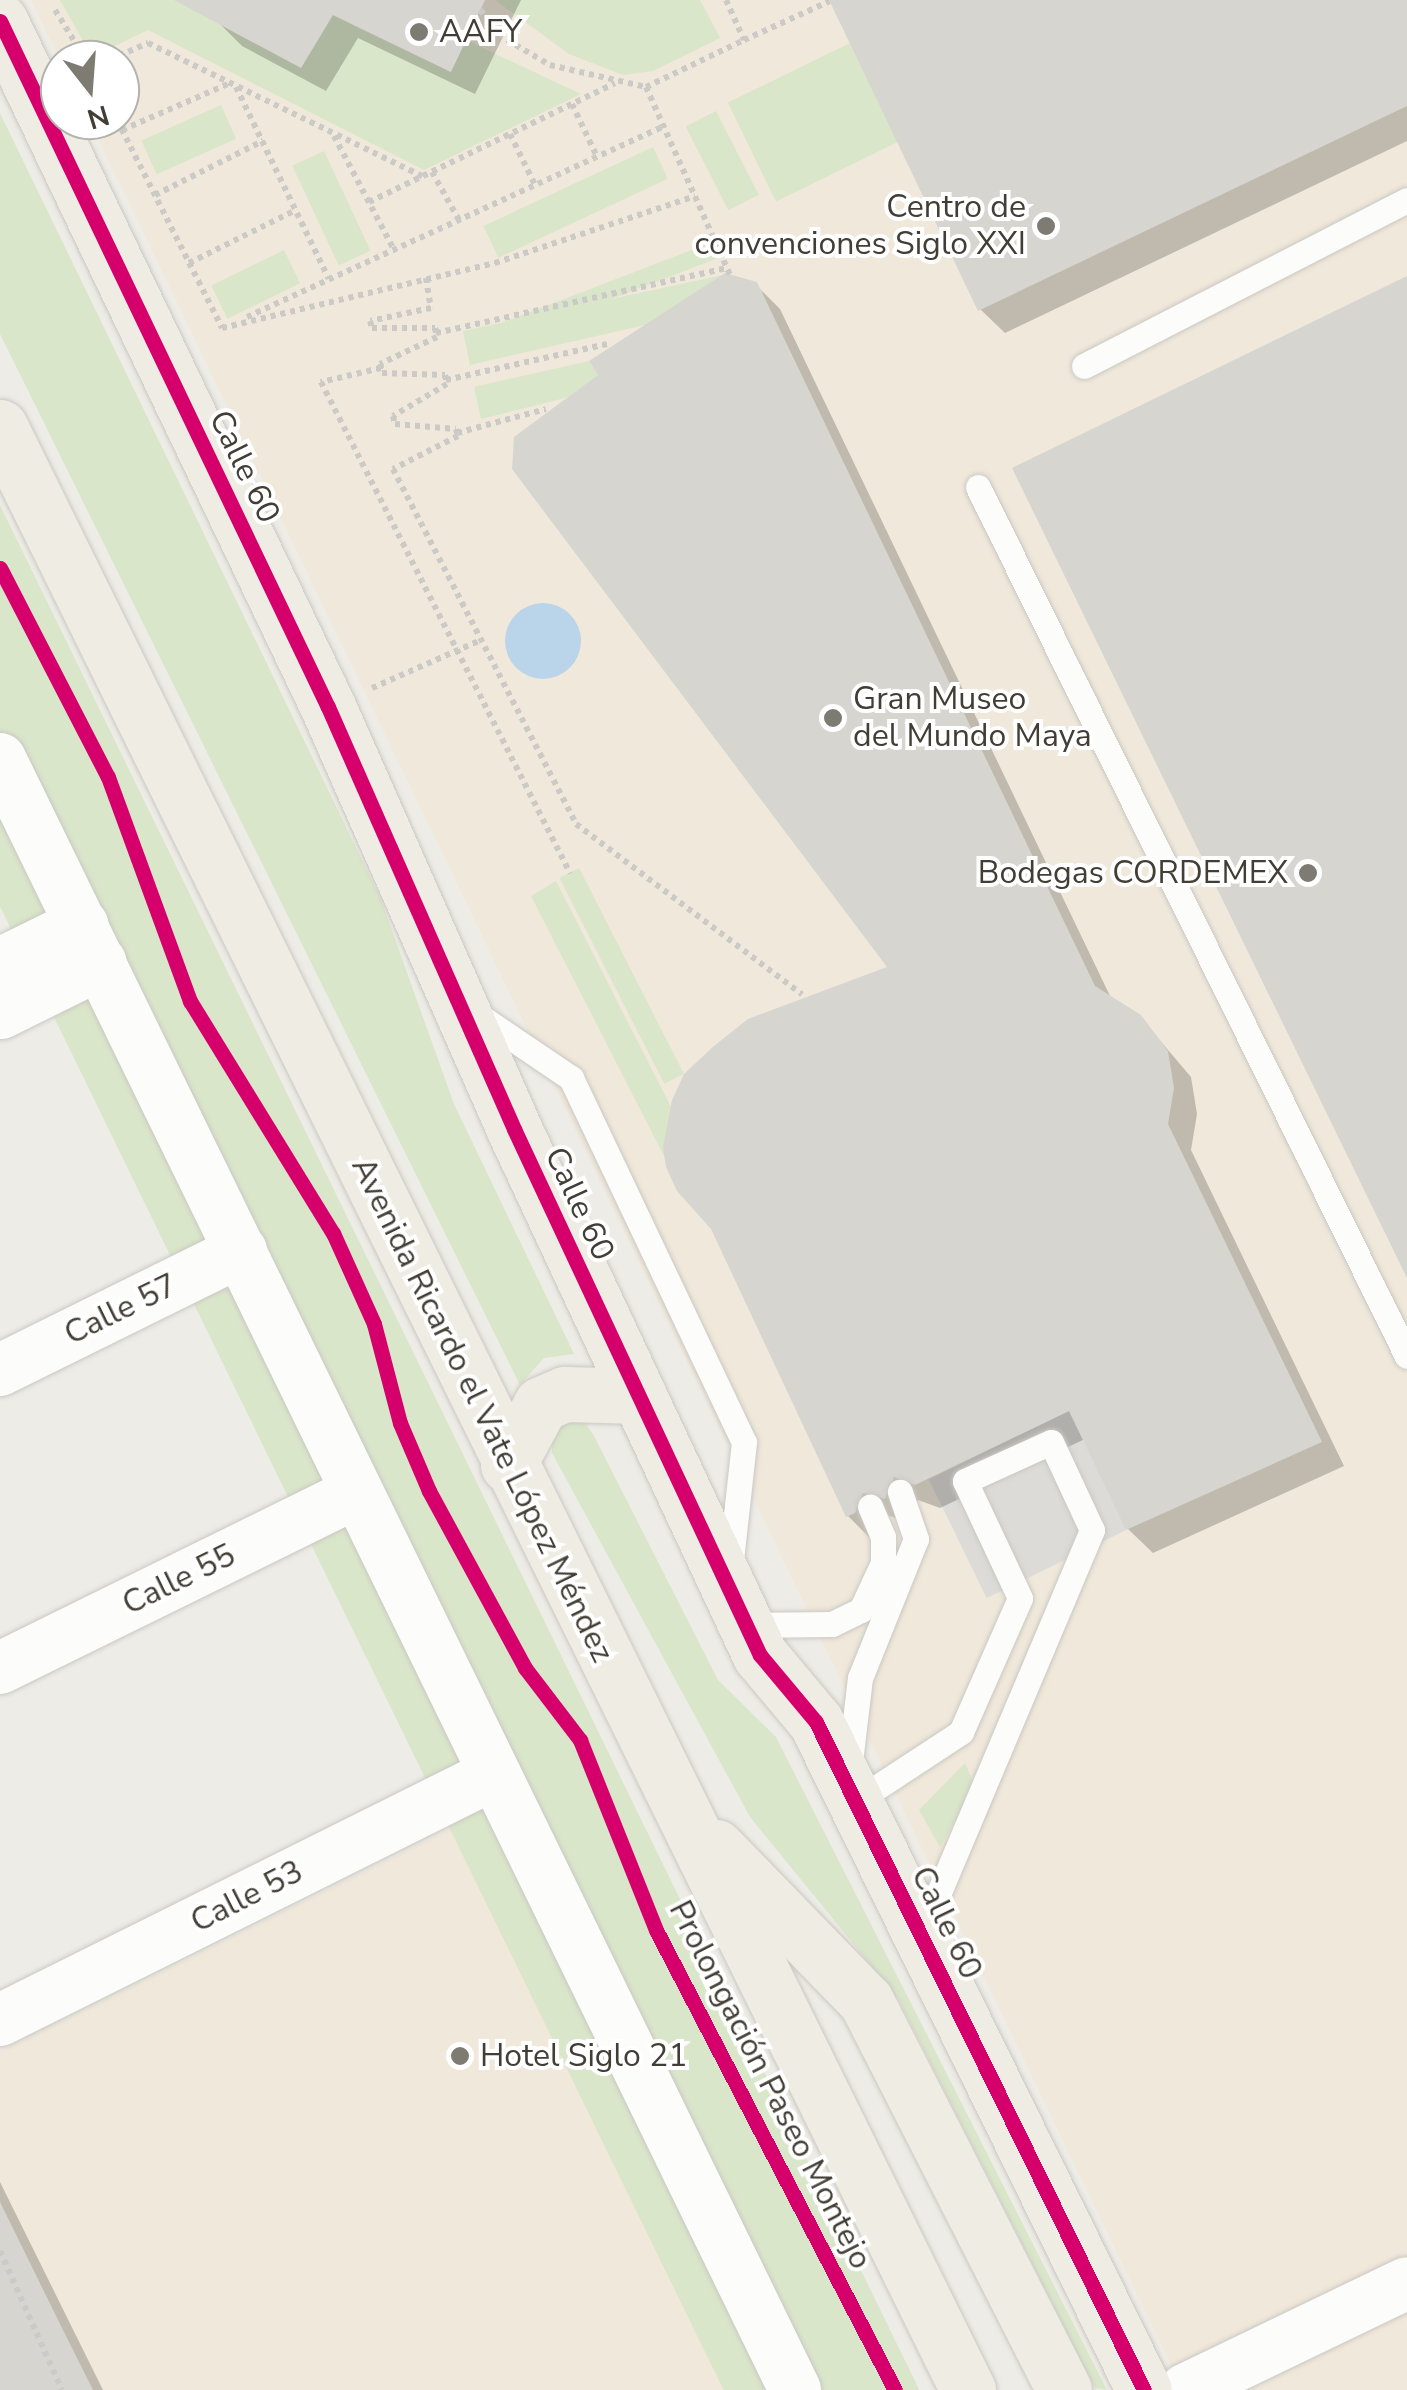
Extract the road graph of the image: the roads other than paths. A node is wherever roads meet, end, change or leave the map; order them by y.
1 (0, 22) edge
2 (1407, 200) edge
3 (1084, 366) dead end
4 (0, 427) edge
5 (978, 487) dead end
6 (0, 759) edge
7 (90, 944) junction
8 (0, 965) edge
9 (458, 1003) junction
10 (0, 1011) edge
11 (242, 1251) junction
12 (1407, 1356) edge
13 (0, 1370) edge
14 (639, 1396) junction
15 (508, 1465) junction
16 (357, 1492) junction
17 (900, 1492) dead end
18 (870, 1507) dead end
19 (737, 1606) junction
20 (0, 1668) edge
21 (494, 1774) junction
22 (852, 1793) junction
23 (682, 1813) junction
24 (921, 1935) junction
25 (0, 2020) edge
26 (1407, 2282) edge
27 (795, 2390) edge
28 (968, 2390) edge
29 (1064, 2390) edge
30 (1144, 2390) edge
31 (1186, 2390) edge

1 - 9 main road, Calle 60
2 - 3 lane
4 - 15 main road, Avenida Ricardo el Vate López Méndez
5 - 12 lane
6 - 7 street
7 - 8 street
7 - 10 street
7 - 11 street
9 - 14 main road, Calle 60
9 - 19 lane
11 - 13 street, Calle 57
11 - 16 street
14 - 15 main road
14 - 19 main road, Calle 60
15 - 23 main road, Avenida Ricardo el Vate López Méndez
16 - 20 street, Calle 55
16 - 21 street
17 - 22 lane
18 - 19 lane
19 - 22 main road, Calle 60
21 - 25 street, Calle 53
21 - 27 street
22 - 24 main road, Calle 60
22 - 24 lane
23 - 28 main road, Avenida Ricardo el Vate López Méndez
23 - 29 main road
24 - 30 main road, Calle 60
26 - 31 street

